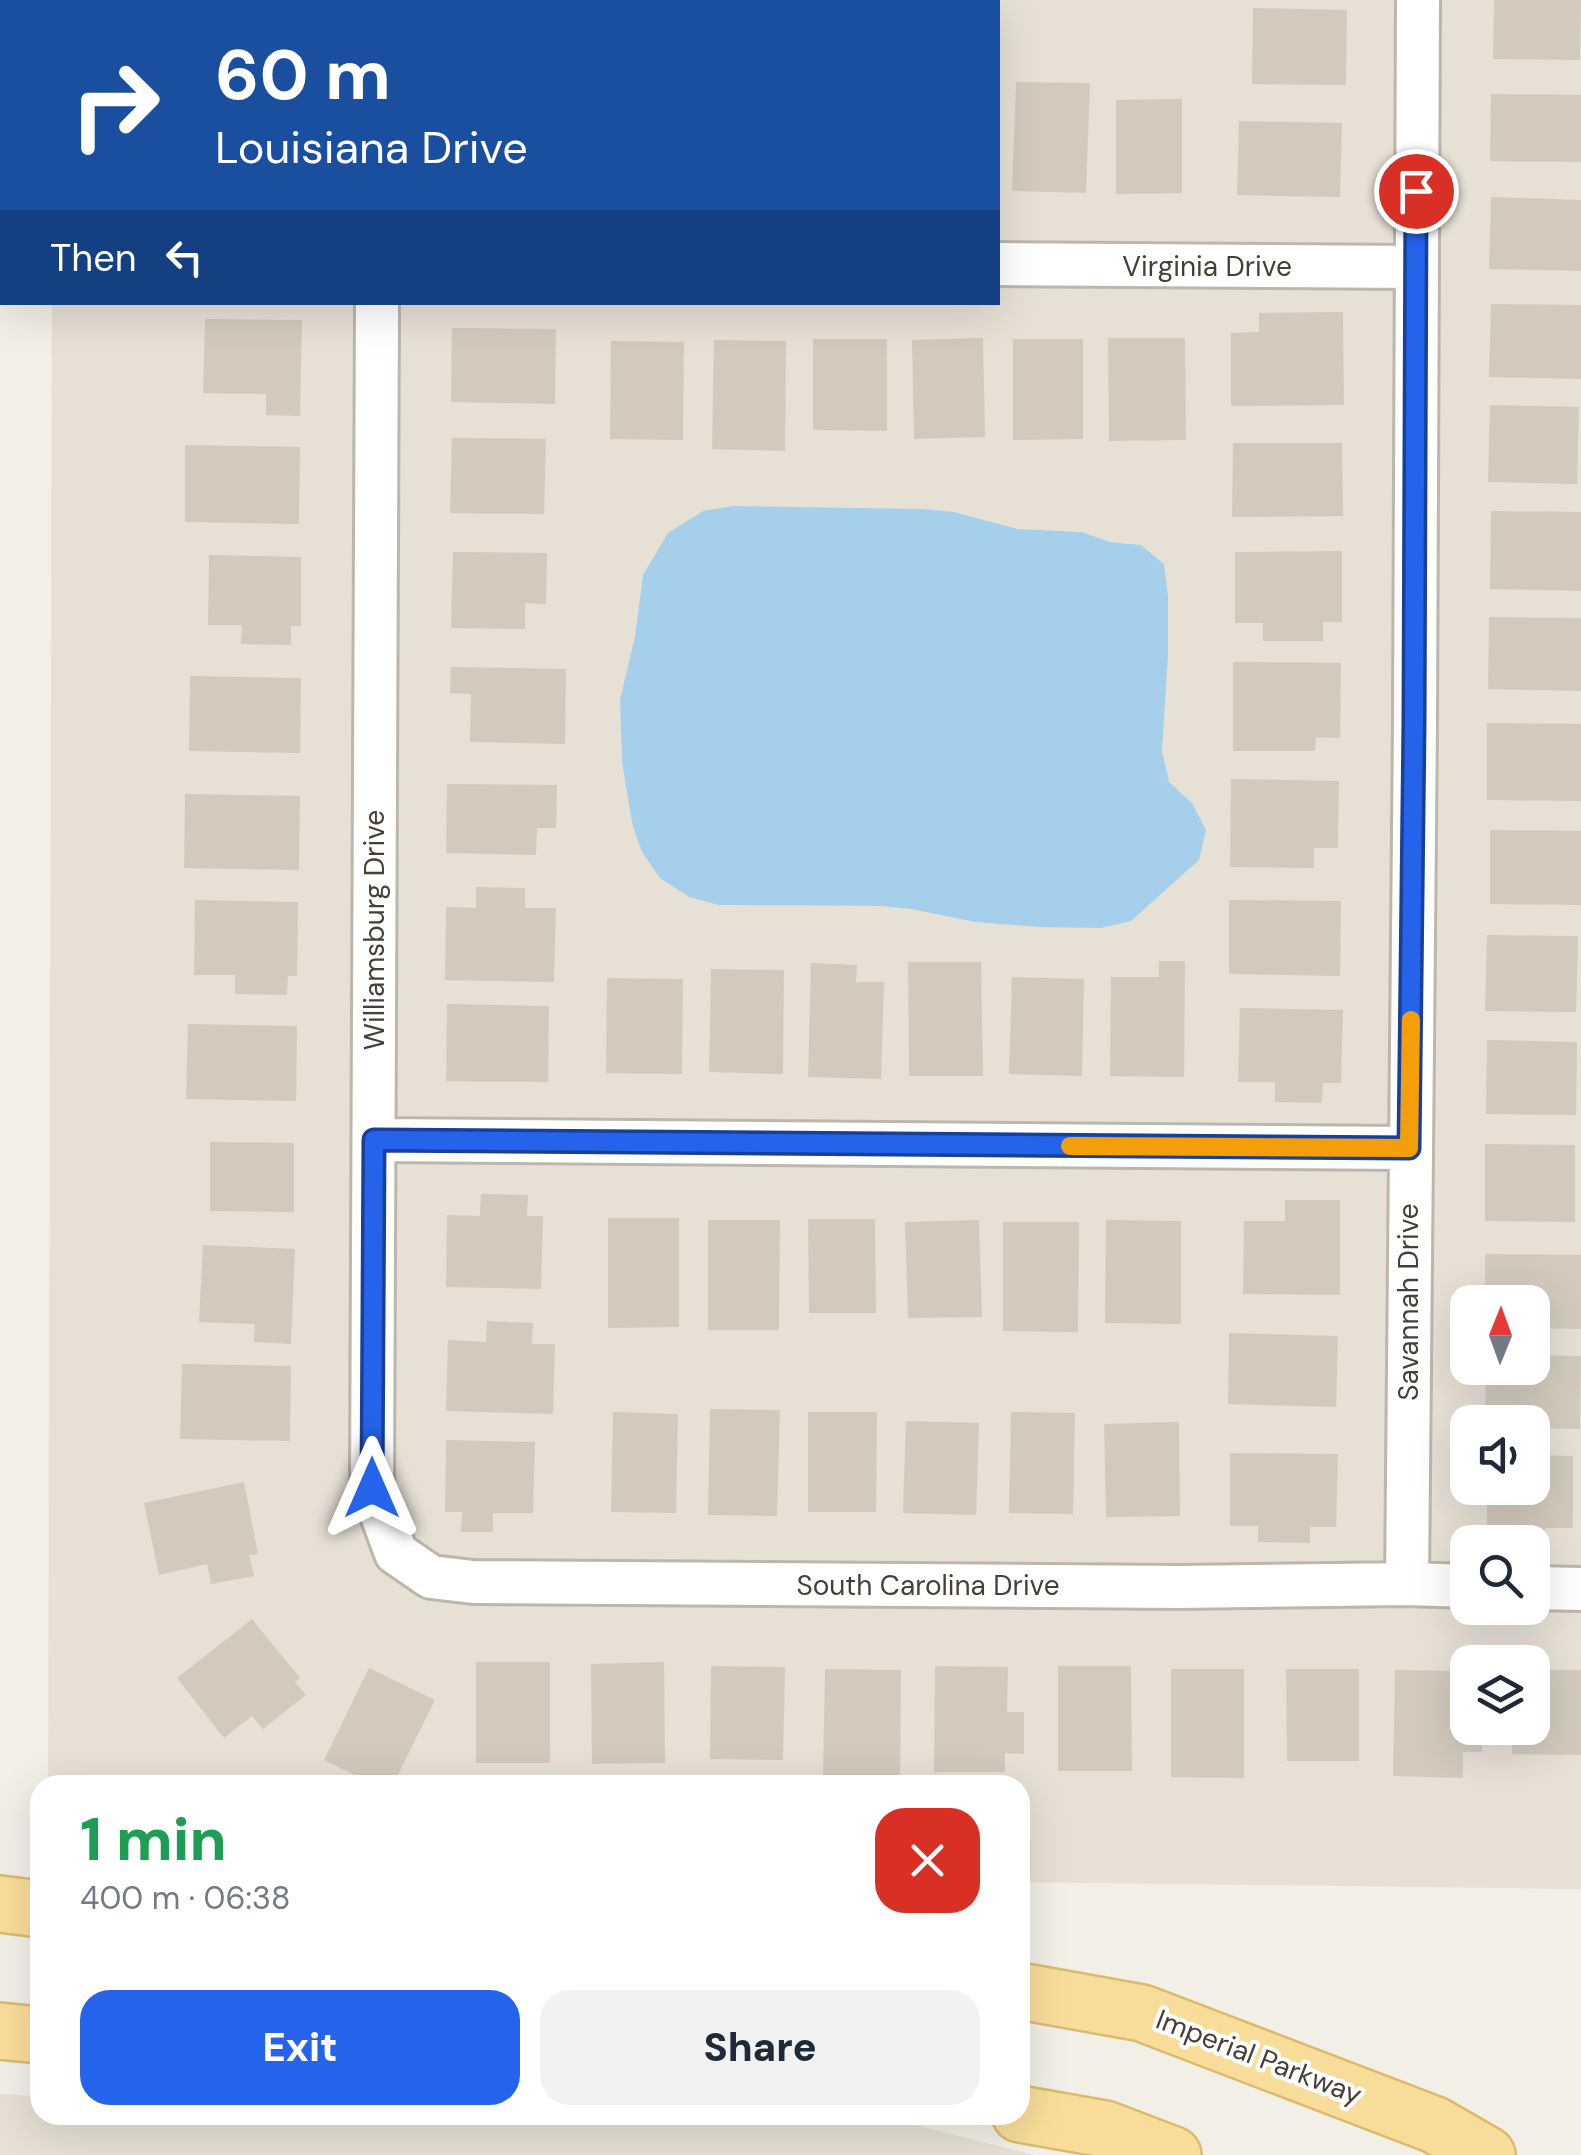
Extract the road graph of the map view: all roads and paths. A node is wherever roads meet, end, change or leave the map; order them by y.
1 (1418, 0) edge
2 (1000, 264) edge
3 (1416, 267) junction
4 (377, 305) edge
5 (374, 1140) junction
6 (1409, 1148) junction
7 (396, 1553) joint
8 (1406, 1584) junction
9 (1450, 1585) edge
10 (1550, 1588) edge
11 (1581, 1589) edge
12 (0, 1904) edge
13 (30, 1908) edge
14 (1030, 1992) edge
15 (0, 2032) edge
16 (30, 2034) edge
17 (1030, 2116) edge
18 (1173, 2155) edge
19 (1486, 2155) edge

1 - 3 street, Savannah Drive
2 - 3 street, Virginia Drive
3 - 6 street, Savannah Drive
4 - 5 street, Williamsburg Drive
5 - 6 street
5 - 7 street, Williamsburg Drive
6 - 8 street, Savannah Drive
7 - 8 street, South Carolina Drive
8 - 9 street, South Carolina Drive
10 - 11 street
12 - 13 main road
14 - 19 main road, Imperial Parkway
15 - 16 main road
17 - 18 main road

